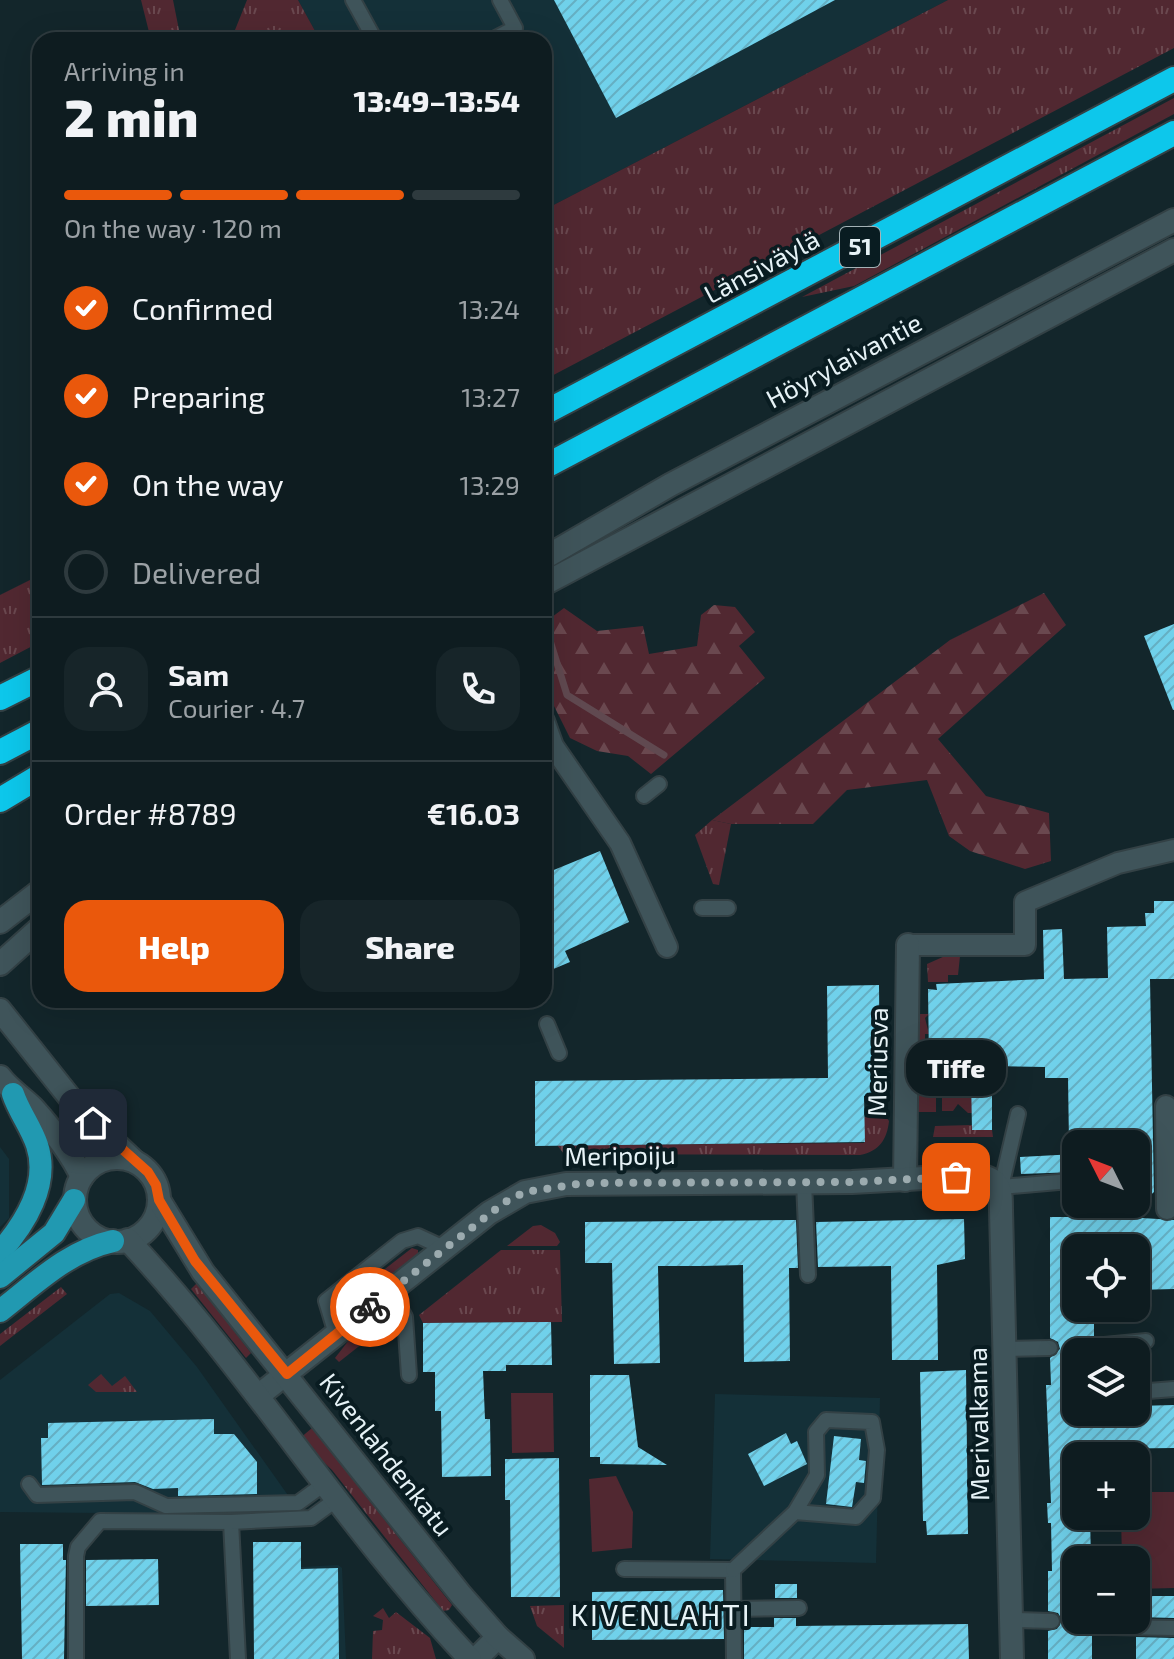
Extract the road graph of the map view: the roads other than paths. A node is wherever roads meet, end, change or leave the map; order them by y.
1 (353, 0) edge
2 (500, 0) edge
3 (371, 32) edge
4 (507, 32) edge
5 (1174, 79) edge
6 (1174, 133) edge
7 (1174, 220) edge
8 (1174, 250) edge
9 (552, 409) edge
10 (552, 463) edge
11 (552, 553) edge
12 (552, 580) edge
13 (32, 682) edge
14 (0, 698) edge
15 (32, 735) edge
16 (552, 743) edge
17 (0, 752) edge
18 (32, 781) edge
19 (659, 784) dead end
20 (644, 796) dead end
21 (0, 800) edge
22 (1174, 850) edge
23 (32, 897) edge
24 (702, 908) dead end
25 (728, 908) dead end
26 (0, 922) edge
27 (32, 937) edge
28 (908, 945) joint
29 (667, 947) dead end
30 (0, 964) edge
31 (0, 1010) edge
32 (547, 1024) dead end
33 (559, 1053) dead end
34 (6, 1086) edge
35 (1168, 1100) edge
36 (1018, 1114) dead end
37 (136, 1162) junction
38 (82, 1177) junction
39 (905, 1180) junction
40 (804, 1182) junction
41 (1062, 1182) edge
42 (1001, 1187) junction
43 (74, 1200) junction
44 (159, 1200) junction
45 (1165, 1209) edge
46 (120, 1241) junction
47 (444, 1248) junction
48 (0, 1252) edge
49 (808, 1275) dead end
50 (0, 1277) edge
51 (391, 1291) junction
52 (0, 1311) edge
53 (336, 1334) junction
54 (1050, 1348) dead end
55 (1006, 1349) junction
56 (287, 1374) junction
57 (409, 1375) dead end
58 (1174, 1389) edge
59 (1150, 1391) edge
60 (258, 1396) junction
61 (29, 1484) dead end
62 (331, 1492) junction
63 (795, 1512) junction
64 (231, 1522) junction
65 (624, 1569) dead end
66 (733, 1570) junction
67 (799, 1608) dead end
68 (733, 1609) junction
69 (1012, 1620) junction
70 (1052, 1621) dead end
71 (1150, 1628) edge
72 (1174, 1628) edge
73 (498, 1637) junction
74 (76, 1659) edge
75 (238, 1659) edge
76 (470, 1659) edge
77 (476, 1659) edge
78 (523, 1659) edge
79 (734, 1659) edge
80 (1012, 1659) edge

1 - 3 lane
2 - 4 lane
5 - 9 highway, Länsiväylä / 51
6 - 10 highway, 51
7 - 11 street, Höyrylaivantie
8 - 12 street
13 - 14 highway
15 - 17 highway
16 - 29 street
18 - 21 highway
19 - 20 lane
22 - 28 street
23 - 26 street
24 - 25 lane
27 - 30 street
28 - 39 street, Meriusva
31 - 37 street
32 - 33 lane
34 - 38 street
34 - 48 main road
35 - 45 street
36 - 42 lane
37 - 38 street
37 - 44 street
38 - 43 street
39 - 40 street, Meripoiju
39 - 42 street, Meripoiju
40 - 47 street, Meripoiju
40 - 49 lane
41 - 42 lane
42 - 55 street, Merivalkama
43 - 46 street
43 - 50 main road
44 - 46 street
44 - 56 street, Kivenlahdenkatu
46 - 52 main road
46 - 60 street
47 - 51 street, Meripoiju
47 - 53 lane
51 - 53 street, Meripoiju
51 - 57 lane
53 - 56 street, Meripoiju
54 - 55 lane
55 - 69 street, Merivalkama
56 - 60 street, Meripoiju
56 - 73 street, Kivenlahdenkatu
58 - 59 lane
60 - 62 street
61 - 62 lane
62 - 64 lane
62 - 76 street
63 - 63 lane
63 - 66 lane
64 - 74 lane
64 - 75 lane
65 - 66 lane
66 - 68 lane
67 - 68 lane
68 - 79 lane
69 - 70 lane
69 - 80 street, Merivalkama
71 - 72 lane
73 - 77 street
73 - 78 street, Kivenlahdenkatu

